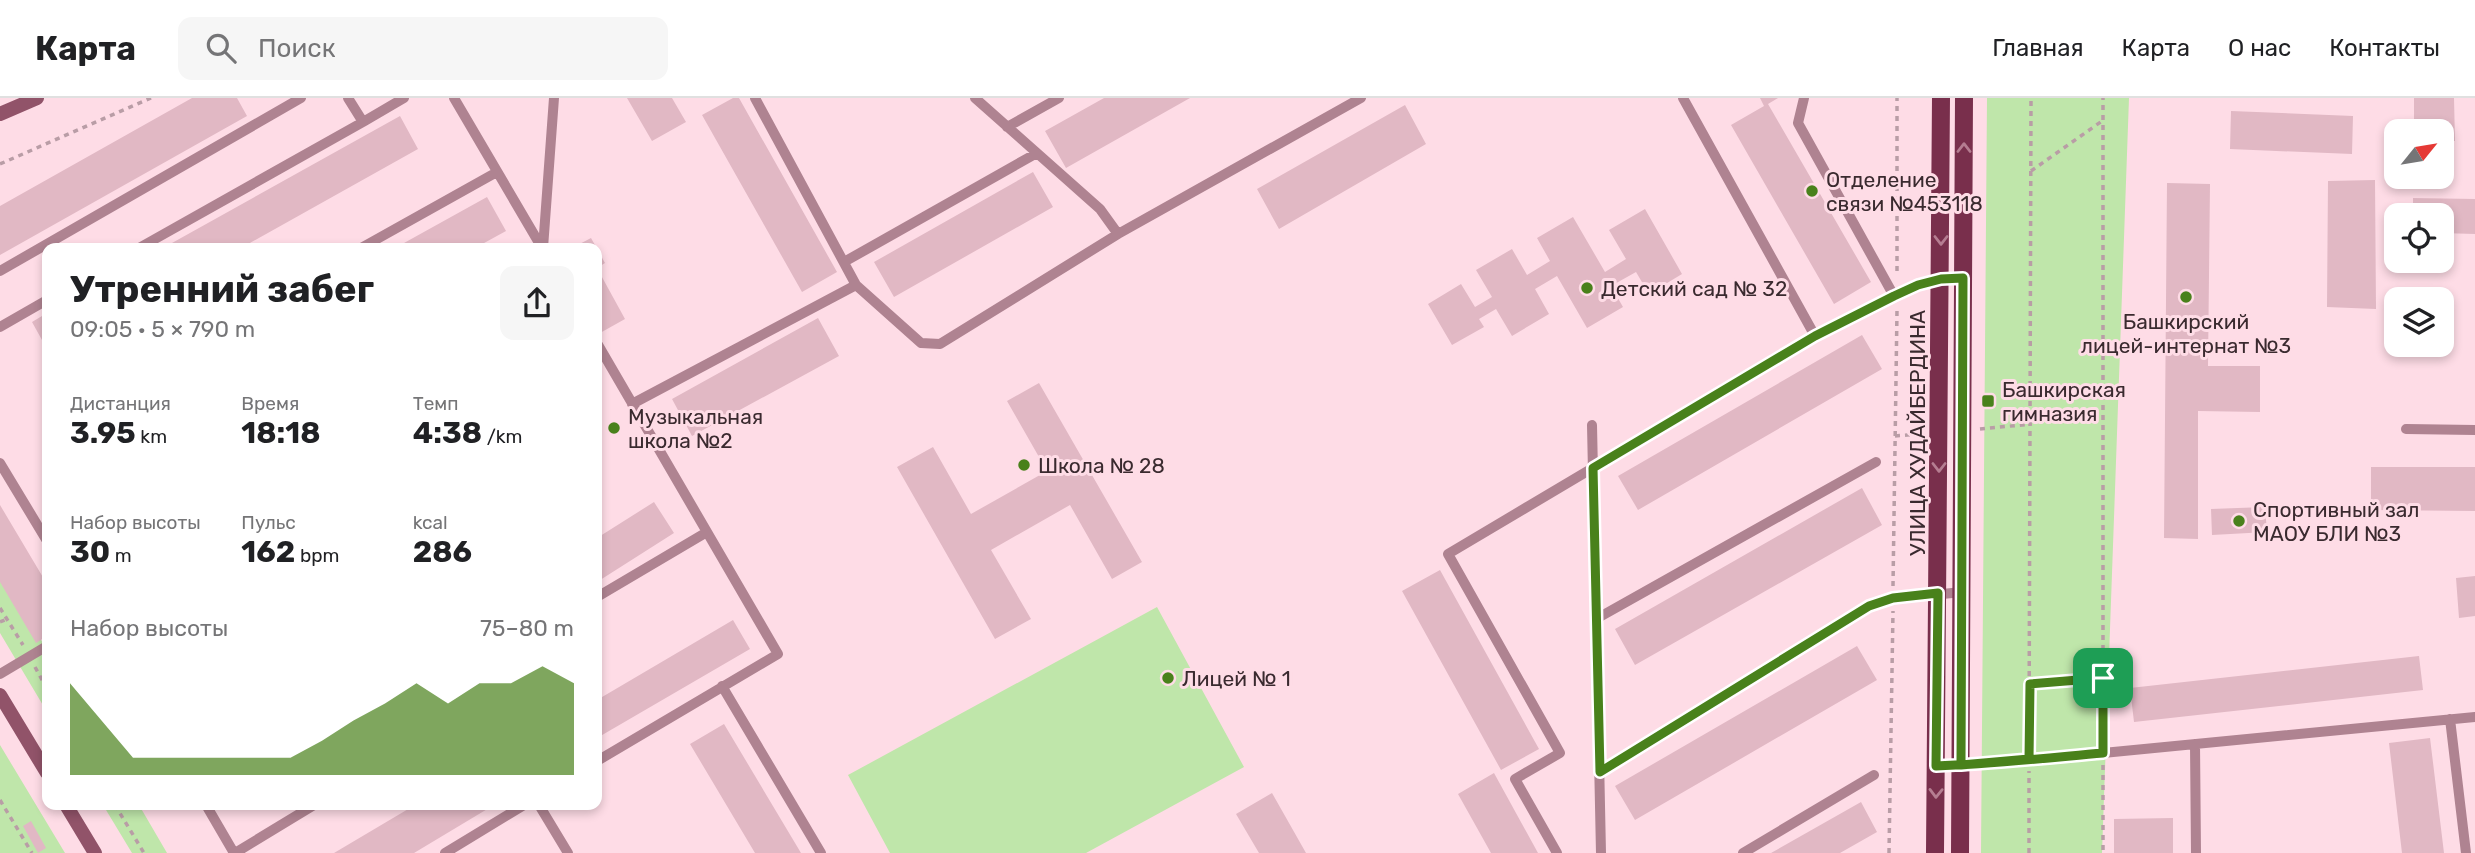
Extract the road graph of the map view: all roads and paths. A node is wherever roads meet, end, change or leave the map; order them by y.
1 (37, 98) edge
2 (151, 98) edge
3 (301, 98) edge
4 (348, 98) edge
5 (404, 98) edge
6 (454, 98) edge
7 (554, 98) edge
8 (755, 98) edge
9 (975, 98) edge
10 (1059, 98) edge
11 (1361, 98) edge
12 (1683, 98) edge
13 (1804, 98) edge
14 (1897, 98) edge
15 (1941, 98) edge
16 (1964, 98) edge
17 (2031, 98) edge
18 (2103, 98) edge
19 (0, 114) edge
20 (2102, 121) junction
21 (363, 122) junction
22 (1007, 127) junction
23 (1037, 153) junction
24 (0, 164) edge
25 (2031, 171) junction
26 (497, 172) junction
27 (1118, 234) junction
28 (49, 243) edge
29 (148, 243) edge
30 (370, 243) edge
31 (539, 243) edge
32 (542, 243) edge
33 (42, 247) edge
34 (844, 262) junction
35 (0, 271) edge
36 (1963, 278) junction
37 (1941, 279) junction
38 (856, 285) junction
39 (1896, 295) junction
40 (42, 303) edge
41 (0, 327) edge
42 (1815, 336) junction
43 (602, 352) edge
44 (632, 404) junction
45 (2032, 424) junction
46 (1592, 425) dead end
47 (1978, 429) dead end
48 (2406, 429) dead end
49 (2475, 429) edge
50 (1923, 434) dead end
51 (1895, 436) junction
52 (1876, 462) dead end
53 (0, 463) edge
54 (1593, 468) junction
55 (707, 532) junction
56 (42, 533) edge
57 (1962, 592) junction
58 (1938, 593) junction
59 (602, 594) edge
60 (1893, 598) junction
61 (1596, 618) junction
62 (7, 619) dead end
63 (0, 622) edge
64 (42, 649) edge
65 (0, 674) edge
66 (2103, 678) junction
67 (2030, 684) junction
68 (722, 686) junction
69 (0, 695) edge
70 (2475, 717) edge
71 (2450, 719) junction
72 (2194, 744) junction
73 (2103, 753) junction
74 (602, 758) edge
75 (2029, 759) junction
76 (42, 765) edge
77 (1961, 765) junction
78 (1936, 766) junction
79 (1600, 772) junction
80 (1874, 775) dead end
81 (0, 800) edge
82 (69, 810) edge
83 (118, 810) edge
84 (209, 810) edge
85 (306, 810) edge
86 (516, 810) edge
87 (542, 810) edge
88 (32, 853) edge
89 (95, 853) edge
90 (144, 853) edge
91 (235, 853) edge
92 (445, 853) edge
93 (568, 853) edge
94 (821, 853) edge
95 (1557, 853) edge
96 (1601, 853) edge
97 (1743, 853) edge
98 (1889, 853) edge
99 (1935, 853) edge
100 (1960, 853) edge
101 (2029, 853) edge
102 (2103, 853) edge
103 (2196, 853) edge
104 (2466, 853) edge

1 - 19 main road
2 - 24 path
3 - 28 lane
4 - 21 lane
5 - 21 lane
6 - 26 lane
7 - 32 lane
8 - 34 lane
9 - 22 lane
10 - 22 lane
11 - 27 lane
12 - 42 lane
13 - 39 lane
14 - 39 path
15 -> 37 main road, УЛИЦА ХУДАЙБЕРДИНА
36 -> 16 main road
17 - 25 path
18 - 20 path
20 - 25 path
20 - 66 path
21 - 29 lane
22 - 23 lane
23 - 27 lane
23 - 34 lane
25 - 45 path
26 - 30 lane
26 - 31 lane
27 - 38 lane
33 - 35 lane
34 - 38 lane
36 - 37 lane
36 - 57 main road
37 - 39 lane
37 -> 58 main road, УЛИЦА ХУДАЙБЕРДИНА
38 - 44 lane
39 - 42 lane
39 - 51 path
40 - 41 lane
42 - 54 lane
43 - 44 lane
44 - 55 lane
45 - 47 path
45 - 67 path
46 - 54 lane
48 - 49 lane
50 - 51 path
51 - 60 path
52 - 61 lane
53 - 56 lane
54 - 61 lane
54 - 95 lane
55 - 59 lane
55 - 68 lane
57 - 58 lane
57 - 77 main road
58 - 60 lane
58 - 78 main road, УЛИЦА ХУДАЙБЕРДИНА
60 - 79 lane
60 - 98 path
61 - 79 lane
62 - 63 path
64 - 65 lane
66 - 67 path
66 - 73 path
67 - 75 path
68 - 74 lane
68 - 94 lane
69 - 76 main road
70 - 71 lane
71 - 72 lane
71 - 104 lane
72 - 73 lane
72 - 103 lane
73 - 75 lane
73 - 102 path
75 - 77 lane
75 - 101 path
77 - 78 lane
77 - 100 main road
78 -> 99 main road, УЛИЦА ХУДАЙБЕРДИНА
79 - 96 lane
80 - 97 lane
81 - 88 path
82 - 89 main road
83 - 90 path
84 - 91 lane
85 - 91 lane
86 - 92 lane
87 - 93 lane

